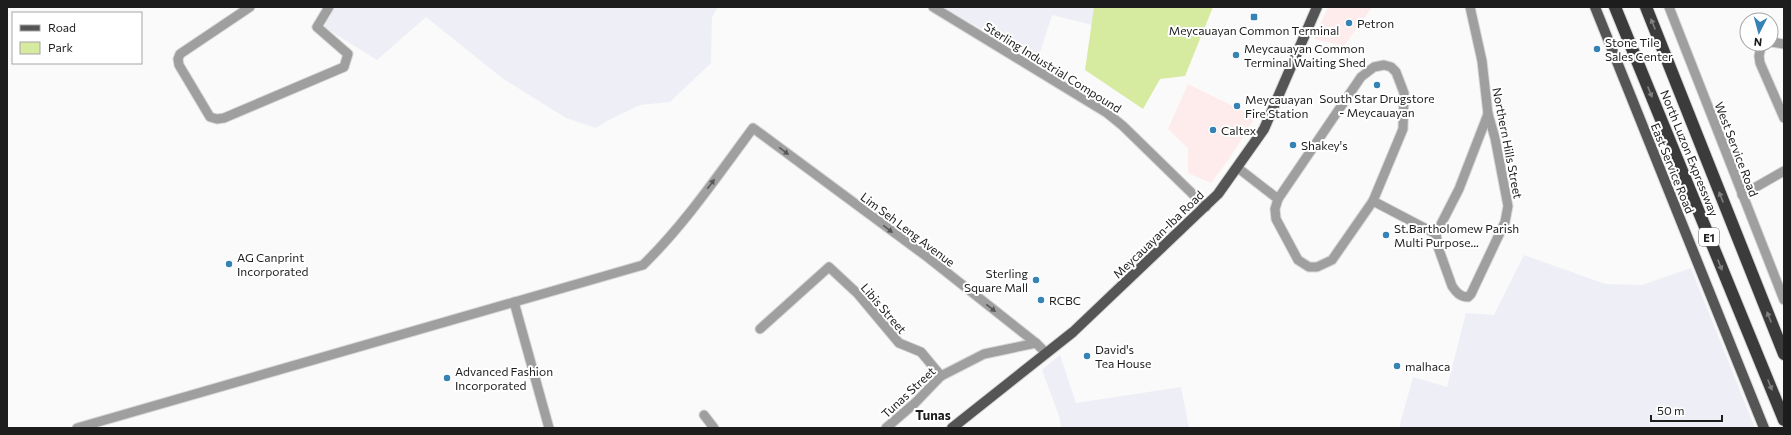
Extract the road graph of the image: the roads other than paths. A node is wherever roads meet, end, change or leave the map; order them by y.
1 (250, 7) edge
2 (329, 7) edge
3 (933, 7) edge
4 (1317, 7) edge
5 (1470, 7) edge
6 (1595, 7) edge
7 (1615, 7) edge
8 (1646, 7) edge
9 (1669, 7) edge
10 (1761, 52) edge
11 (1488, 114) junction
12 (1784, 118) edge
13 (1238, 168) junction
14 (1784, 172) edge
15 (1742, 195) junction
16 (1278, 199) junction
17 (1373, 201) junction
18 (1206, 206) junction
19 (1436, 234) junction
20 (1784, 300) edge
21 (514, 302) junction
22 (760, 329) dead end
23 (1036, 343) junction
24 (1046, 353) junction
25 (1784, 354) edge
26 (941, 376) junction
27 (704, 415) dead end
28 (1784, 420) edge
29 (77, 428) edge
30 (549, 428) edge
31 (714, 428) edge
32 (886, 428) edge
33 (952, 428) edge
34 (1764, 428) edge

1 - 2 street
3 - 18 street, Sterling Industrial Compound
4 - 13 main road, Meycauayan-Iba Road
5 - 11 street, Northern Hills Street
6 - 34 main road, East Service Road
7 -> 28 highway, North Luzon Expressway / E1
25 -> 8 highway, North Luzon Expressway / E1
9 - 15 street, West Service Road
10 - 12 street
11 - 19 street
11 - 19 street, Northern Hills Street
13 - 16 street
13 - 18 main road, Meycauayan-Iba Road
14 - 15 street
15 - 20 street, West Service Road
16 - 17 street
16 - 17 street
17 - 19 street
18 - 24 main road, Meycauayan-Iba Road
21 -> 23 street, Lim Seh Leng Avenue
21 - 29 street
21 - 30 street
22 - 26 street, Libis Street
23 - 24 street, Lim Seh Leng Avenue
23 - 26 street, Tunas Street
24 - 33 main road, Meycauayan-Iba Road
26 - 32 street, Tunas Street
27 - 31 street

